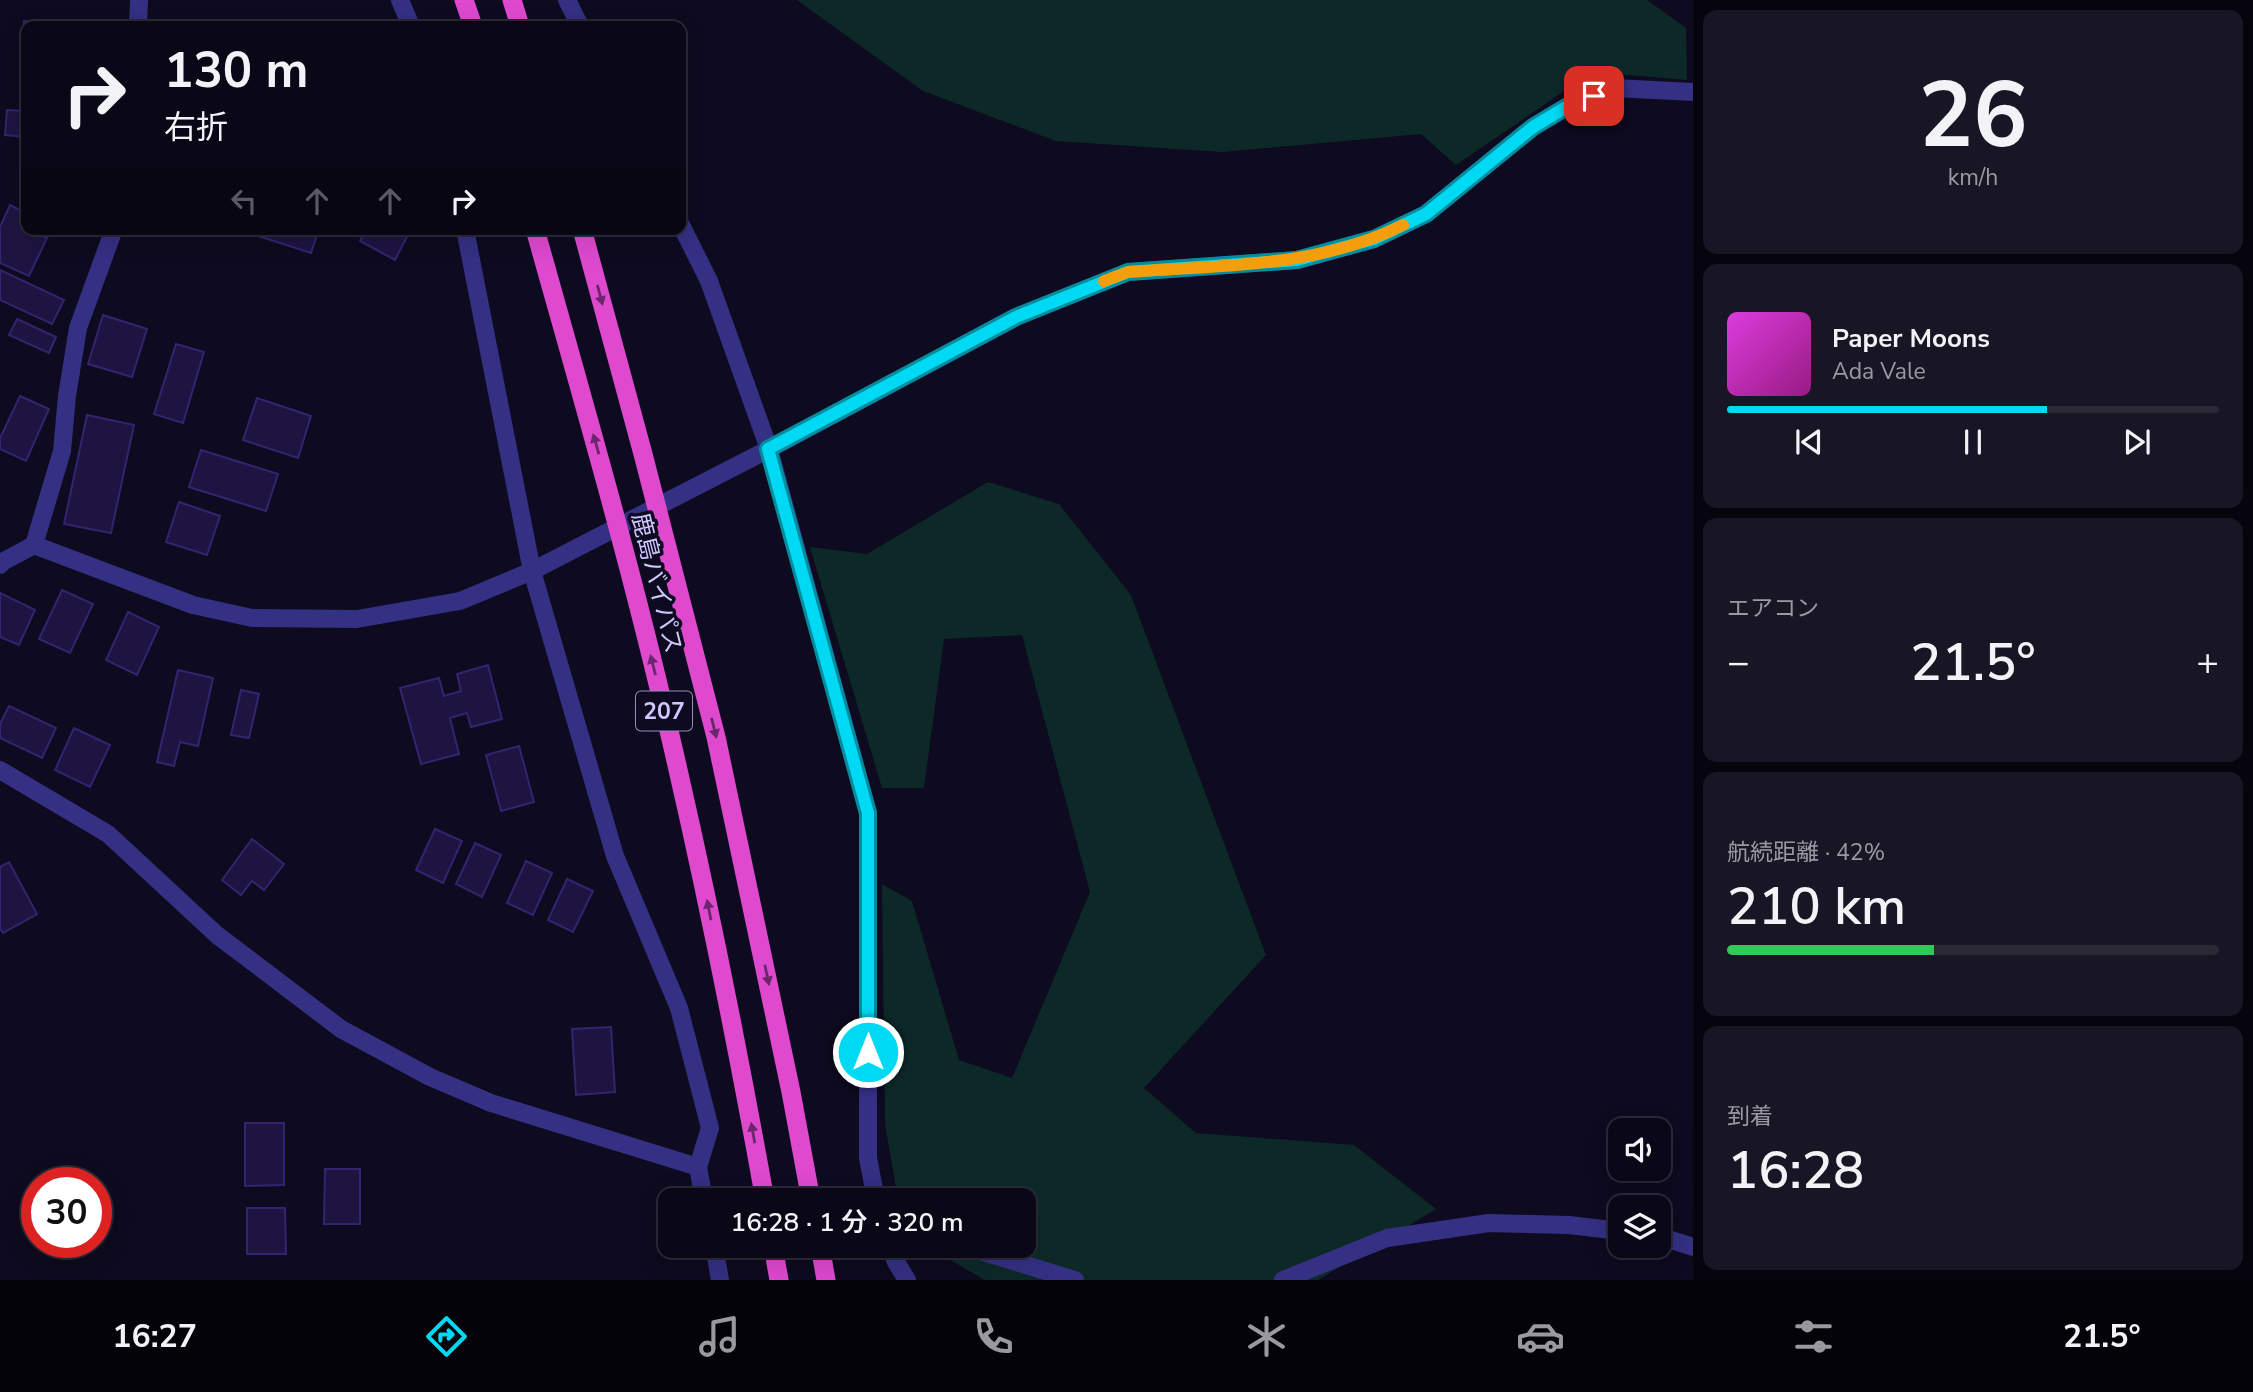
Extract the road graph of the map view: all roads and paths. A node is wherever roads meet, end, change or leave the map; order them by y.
1 (139, 0) edge
2 (400, 0) edge
3 (464, 0) edge
4 (512, 0) edge
5 (567, 0) edge
6 (138, 21) edge
7 (409, 21) edge
8 (471, 21) edge
9 (518, 21) edge
10 (578, 21) edge
11 (1693, 92) edge
12 (112, 235) edge
13 (466, 235) edge
14 (537, 235) edge
15 (584, 235) edge
16 (686, 235) edge
17 (768, 449) junction
18 (34, 545) junction
19 (0, 565) edge
20 (532, 571) junction
21 (0, 770) edge
22 (698, 1167) junction
23 (702, 1188) edge
24 (763, 1188) edge
25 (809, 1188) edge
26 (874, 1188) edge
27 (1608, 1229) edge
28 (1671, 1240) edge
29 (1693, 1247) edge
30 (715, 1258) edge
31 (775, 1258) edge
32 (822, 1258) edge
33 (896, 1258) edge
34 (1003, 1258) edge
35 (720, 1280) edge
36 (779, 1280) edge
37 (826, 1280) edge
38 (907, 1280) edge
39 (1075, 1280) edge
40 (1283, 1280) edge

1 - 6 street
2 - 7 street
3 - 8 highway
4 - 9 highway
5 - 10 street
11 - 17 street
12 - 18 street
13 - 20 street
24 -> 14 highway, 鹿島バイパス / 207
15 -> 25 highway, 鹿島バイパス / 207
16 - 17 street
17 - 20 street
17 - 26 street
18 - 19 street
18 - 20 street
20 - 22 street
21 - 22 street
22 - 23 street
27 - 40 street
28 - 29 street
30 - 35 street
31 - 36 highway
32 - 37 highway
33 - 38 street
34 - 39 street

